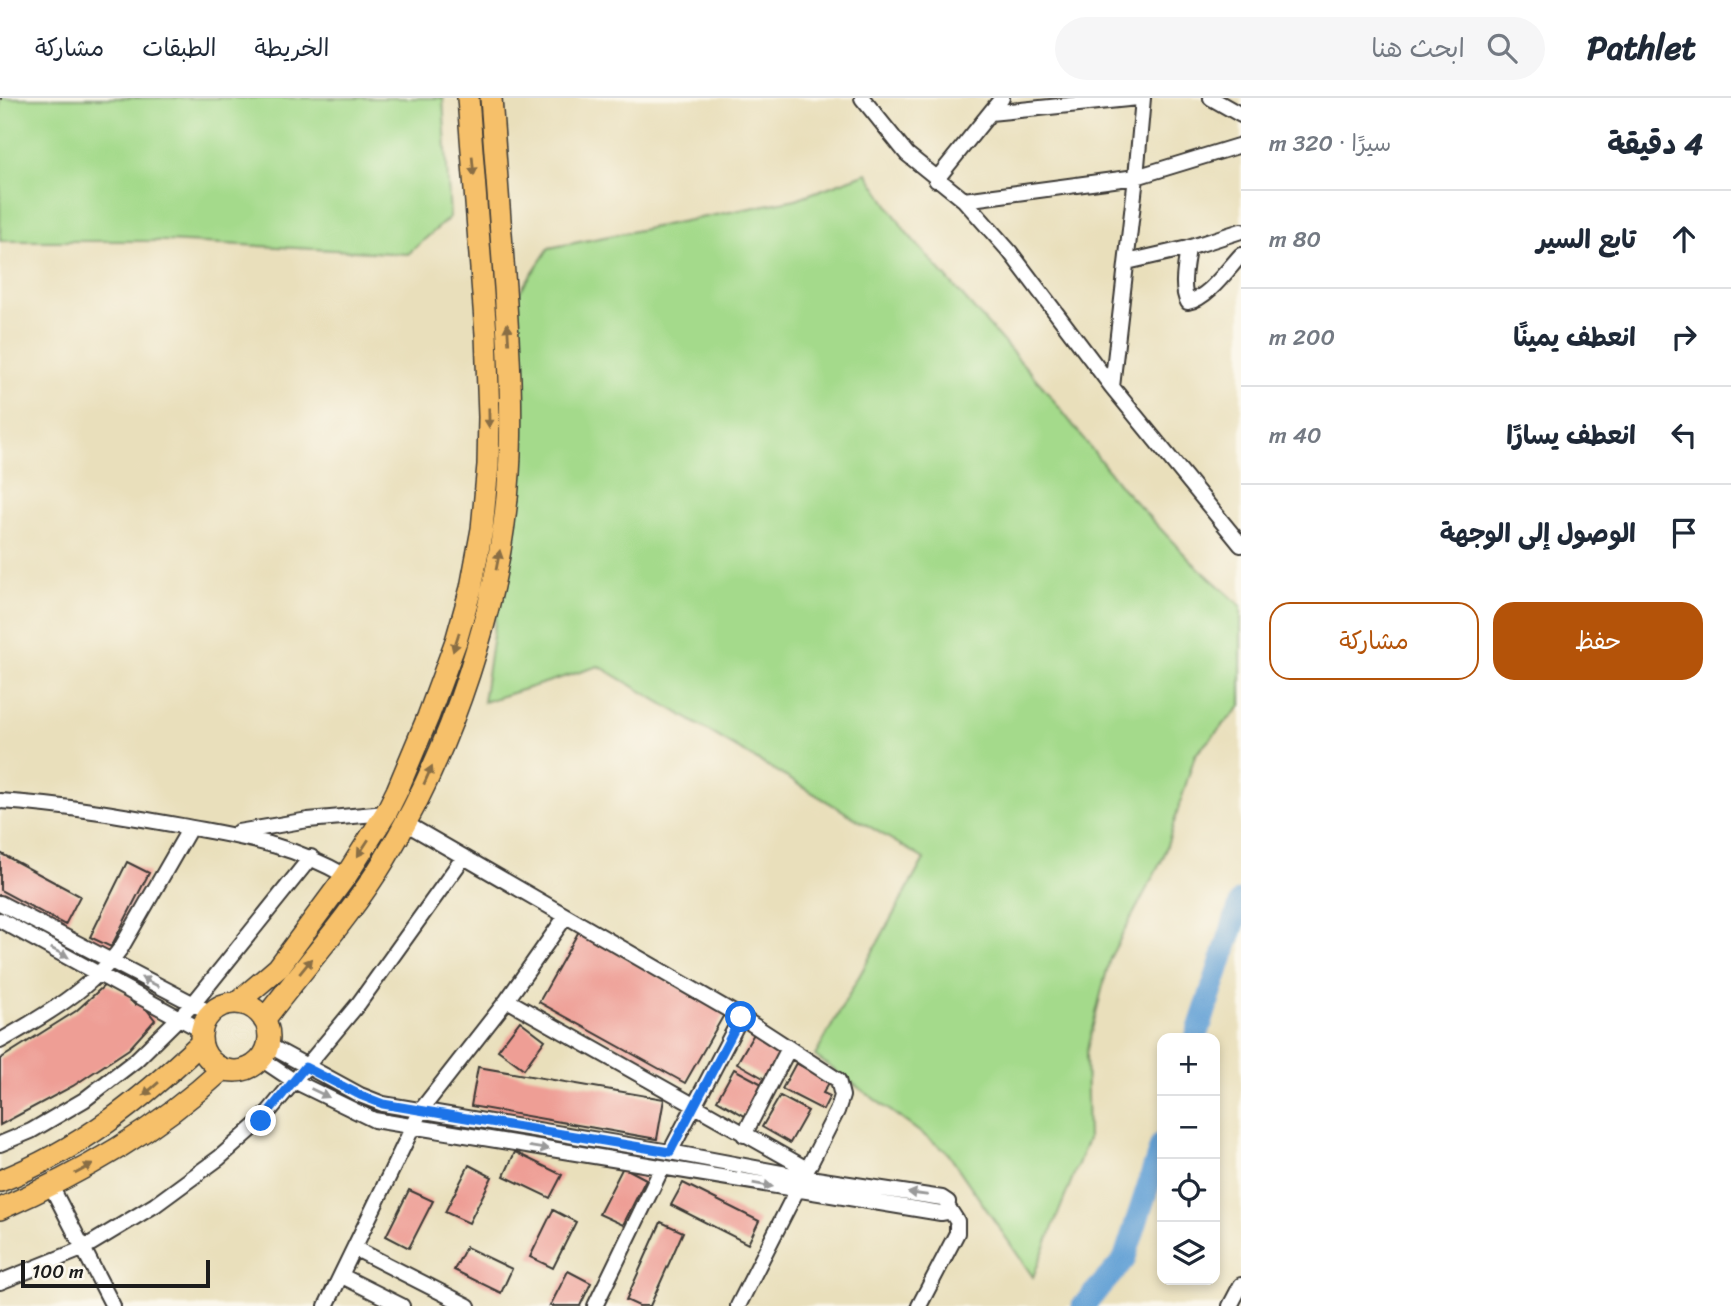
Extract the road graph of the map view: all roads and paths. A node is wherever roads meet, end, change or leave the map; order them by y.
1 (468, 98) edge
2 (491, 98) edge
3 (862, 98) edge
4 (1002, 98) edge
5 (1140, 98) edge
6 (1210, 98) edge
7 (990, 113) junction
8 (1241, 115) edge
9 (1241, 145) edge
10 (1136, 177) junction
11 (936, 180) junction
12 (964, 200) junction
13 (1241, 231) edge
14 (1188, 248) junction
15 (1241, 256) edge
16 (1127, 262) junction
17 (1112, 387) junction
18 (1241, 545) edge
19 (0, 801) edge
20 (386, 813) junction
21 (405, 823) junction
22 (190, 828) junction
23 (227, 834) junction
24 (311, 858) junction
25 (463, 858) junction
26 (346, 876) junction
27 (0, 903) edge
28 (566, 916) junction
29 (0, 920) edge
30 (106, 968) junction
31 (507, 1000) junction
32 (237, 1003) junction
33 (741, 1017) junction
34 (180, 1019) junction
35 (264, 1020) junction
36 (202, 1023) junction
37 (0, 1041) edge
38 (789, 1048) junction
39 (264, 1052) junction
40 (305, 1067) junction
41 (223, 1069) junction
42 (294, 1081) junction
43 (693, 1107) junction
44 (421, 1110) junction
45 (412, 1127) junction
46 (744, 1135) junction
47 (0, 1144) edge
48 (670, 1152) junction
49 (662, 1168) junction
50 (802, 1179) junction
51 (0, 1181) edge
52 (51, 1186) junction
53 (0, 1209) edge
54 (82, 1249) junction
55 (356, 1249) junction
56 (342, 1276) junction
57 (0, 1282) edge
58 (1241, 1285) edge
59 (113, 1306) edge
60 (326, 1306) edge
61 (402, 1306) edge
62 (468, 1306) edge
63 (595, 1306) edge
64 (738, 1306) edge
65 (919, 1306) edge
66 (1230, 1306) edge

1 -> 20 highway
21 -> 2 highway
3 - 11 street
4 - 7 street
5 - 7 street
5 - 10 street
6 - 8 street
7 - 11 street
9 - 10 street
10 - 12 street
10 - 16 street
11 - 12 street
12 - 17 street
13 - 14 street
14 - 15 street
14 - 16 street
16 - 17 street
17 - 18 street
19 - 22 street
20 - 23 street
20 -> 26 highway
21 - 25 street
35 -> 21 highway
22 - 23 street
22 - 30 street
23 - 24 street
24 - 26 street
24 - 36 street
25 - 28 street
25 - 40 street
26 - 32 highway
27 - 30 street
28 - 31 street
28 - 33 street
29 -> 30 street
30 - 34 street
36 -> 30 street
30 - 37 street
31 - 43 street
31 - 44 street
32 - 35 highway
32 - 36 highway
33 - 38 street
33 - 43 street
34 - 36 street
34 - 36 street
34 - 47 street
35 - 39 highway
36 - 41 highway
36 -> 51 highway
38 - 46 street
38 - 50 street
39 - 40 street
39 - 41 highway
39 - 42 street
40 - 42 street
40 - 44 street
52 -> 41 highway
42 -> 45 street
42 - 54 street
43 - 46 street
43 - 48 street
44 - 45 street
44 - 48 street
45 -> 49 street
45 - 55 street
46 - 50 street
48 - 50 street
49 -> 50 street
49 - 63 street
50 - 64 street
50 - 65 street
52 - 53 highway
52 - 54 street
54 - 57 street
54 - 59 street
55 - 56 street
55 - 62 street
56 - 60 street
56 - 61 street
58 - 66 street

